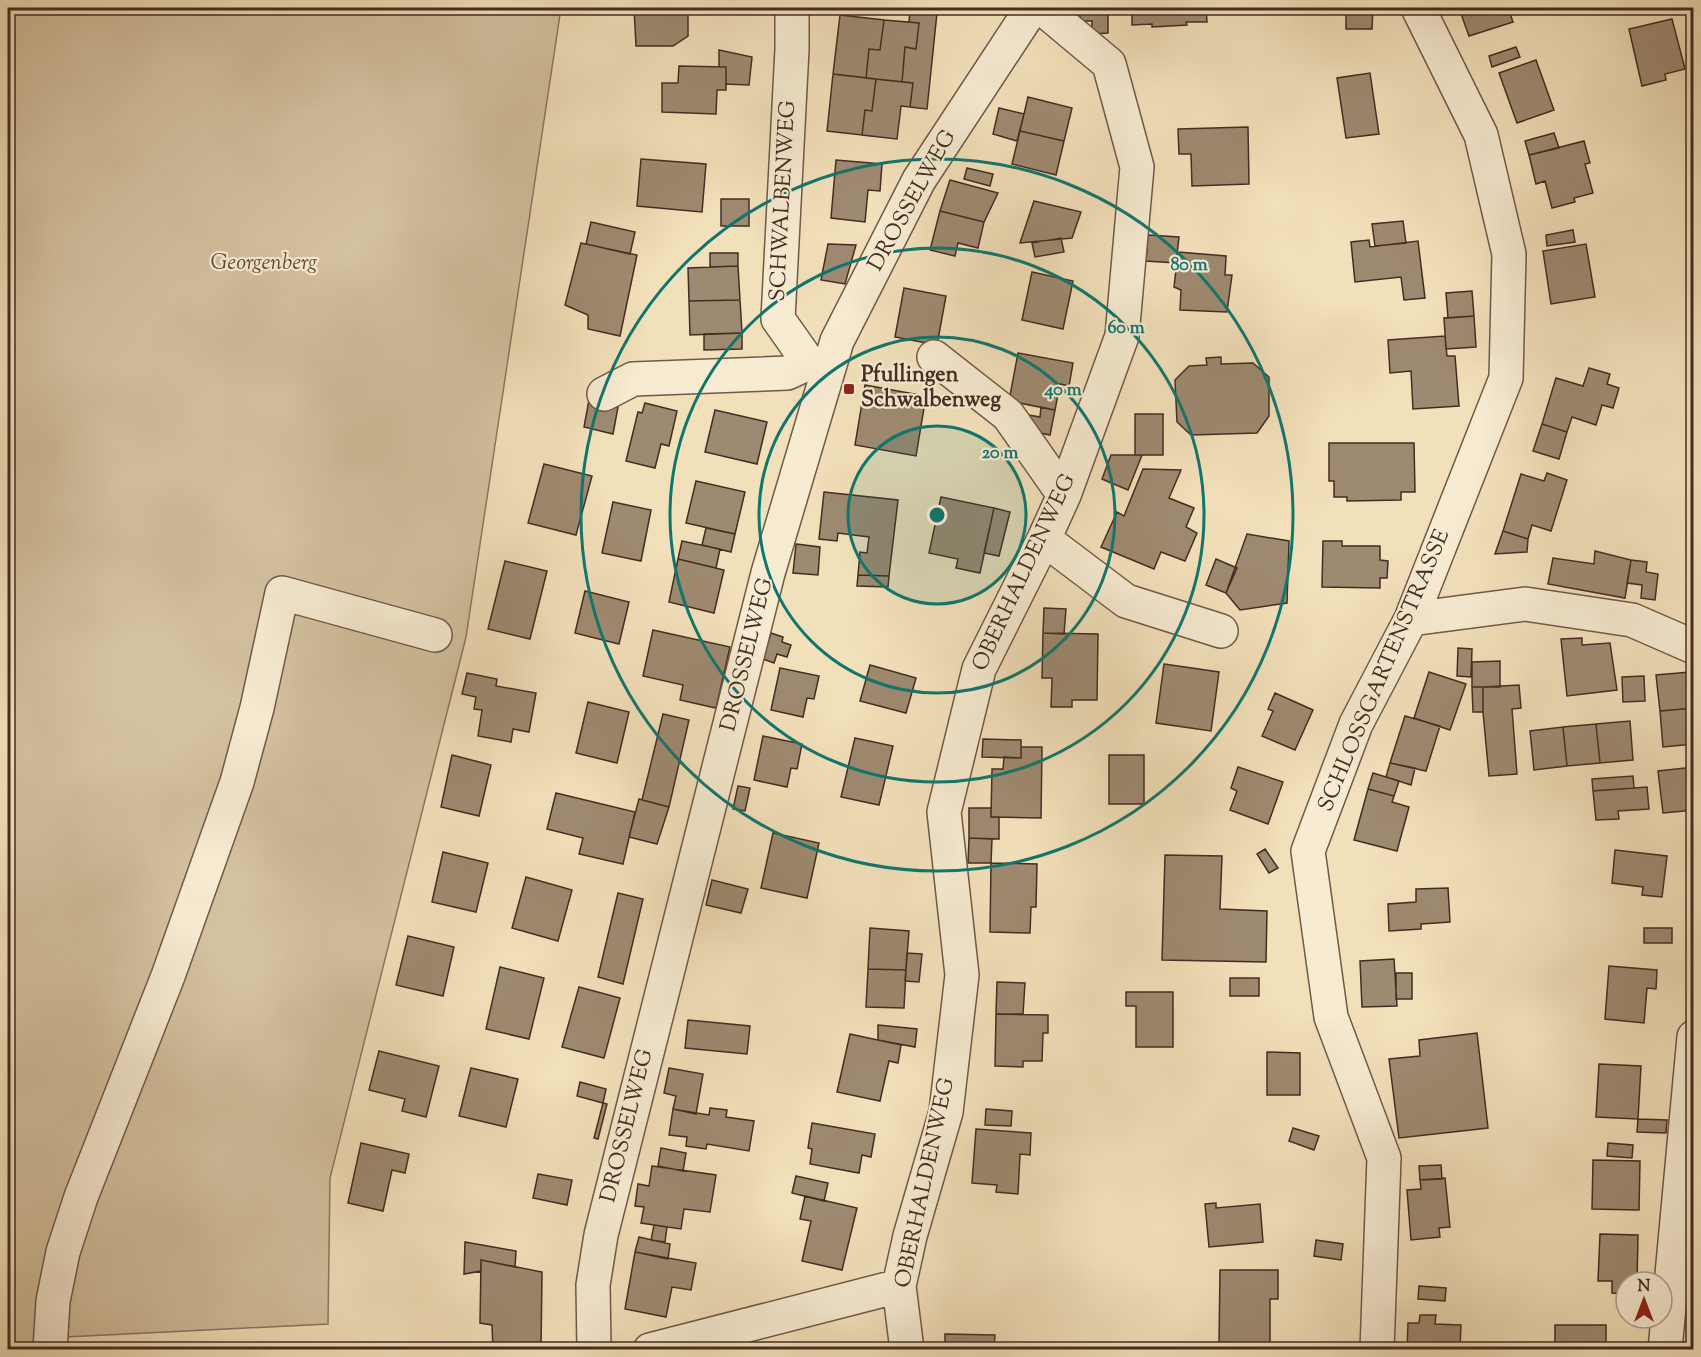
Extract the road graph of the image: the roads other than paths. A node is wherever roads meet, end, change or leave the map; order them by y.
1 (792, 8) edge
2 (1032, 8) edge
3 (1042, 8) edge
4 (1418, 8) edge
5 (934, 357) dead end
6 (818, 366) junction
7 (604, 394) dead end
8 (1064, 495) junction
9 (1044, 539) junction
10 (1410, 619) junction
11 (1221, 631) dead end
12 (435, 635) dead end
13 (1694, 647) edge
14 (1694, 1037) edge
15 (900, 1286) junction
16 (50, 1350) edge
17 (594, 1350) edge
18 (650, 1350) edge
19 (907, 1350) edge
20 (1377, 1350) edge
21 (1665, 1350) edge

1 - 6 street, SCHWALBENWEG
2 - 6 street, DROSSELWEG
3 - 8 street, OBERHALDENWEG
4 - 10 street, SCHLOSSGARTENSTRASSE
5 - 8 street
6 - 7 street
6 - 17 street, DROSSELWEG
8 - 9 street, OBERHALDENWEG
9 - 11 street
9 - 15 street, OBERHALDENWEG
10 - 13 street
10 - 20 street, SCHLOSSGARTENSTRASSE
12 - 16 street
14 - 21 street
15 - 18 street
15 - 19 street, OBERHALDENWEG

